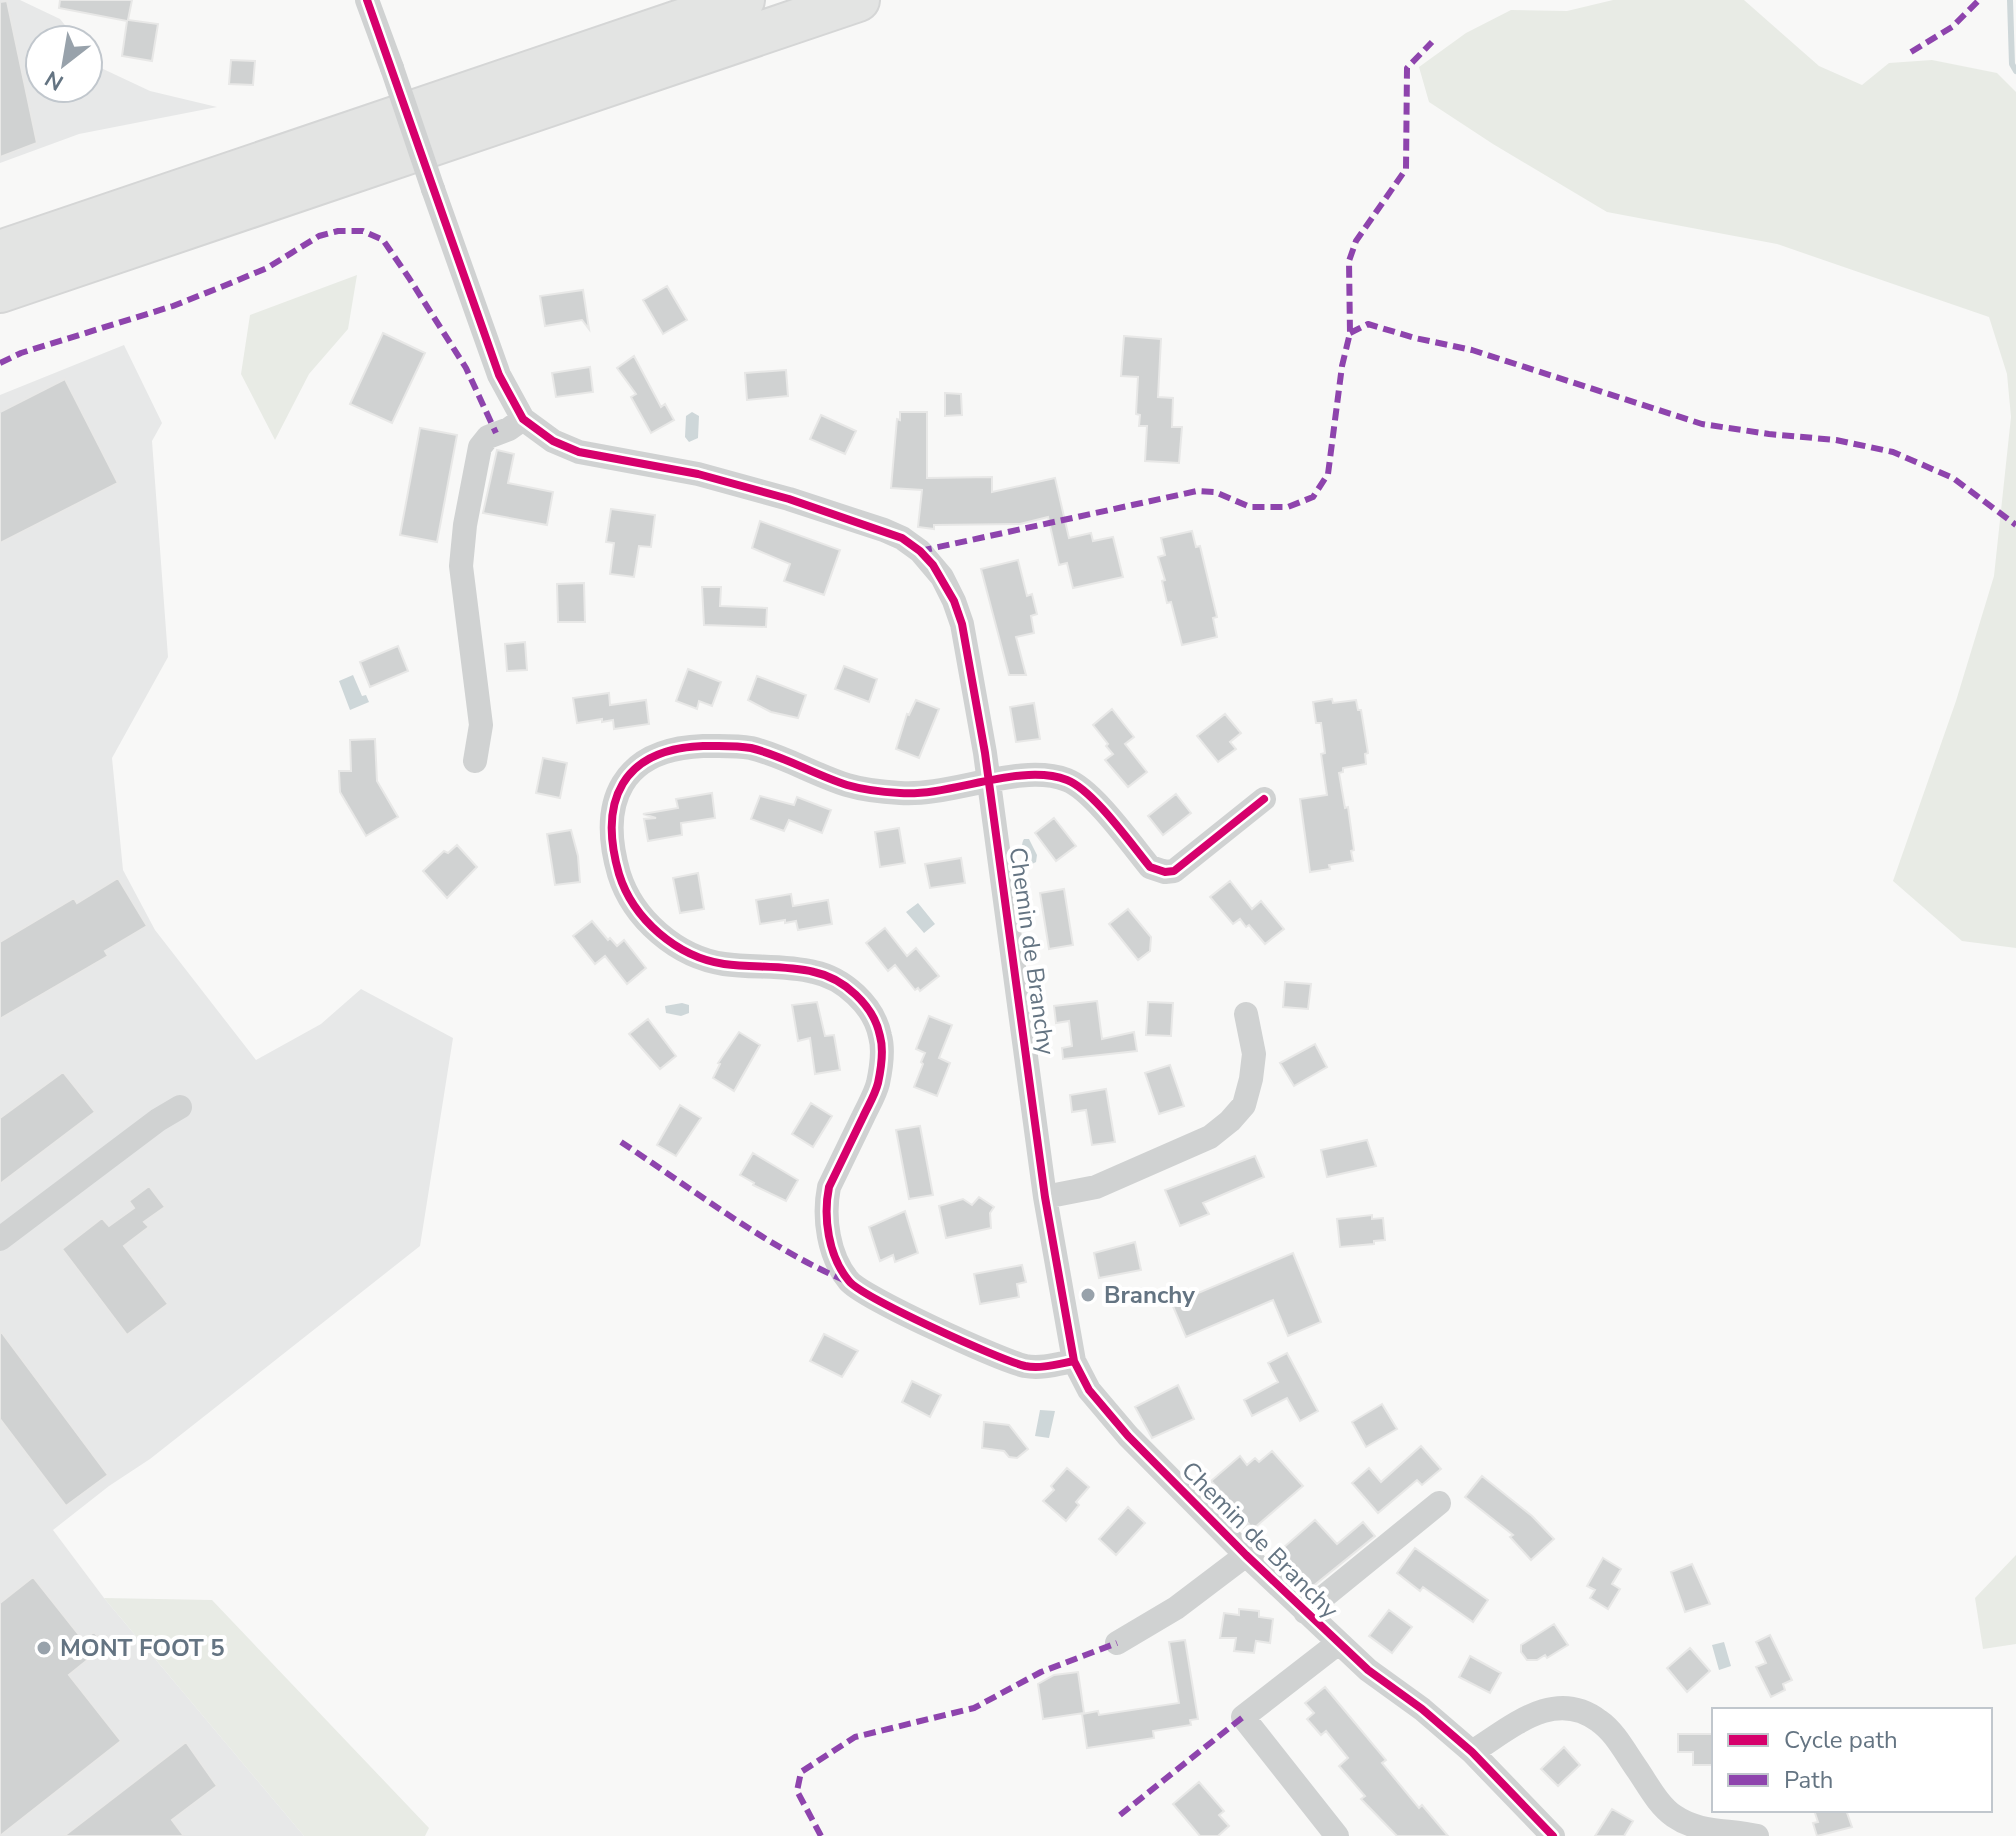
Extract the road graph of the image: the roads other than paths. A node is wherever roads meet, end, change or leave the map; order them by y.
1 (367, 0) edge
2 (671, 0) edge
3 (743, 0) edge
4 (858, 0) edge
5 (376, 124) junction
6 (0, 252) edge
7 (0, 291) edge
8 (523, 419) junction
9 (475, 761) dead end
10 (989, 782) junction
11 (1264, 799) dead end
12 (1246, 1014) dead end
13 (180, 1107) dead end
14 (1045, 1197) junction
15 (0, 1239) edge
16 (1074, 1361) junction
17 (1439, 1503) dead end
18 (1246, 1555) junction
19 (1305, 1612) junction
20 (1117, 1643) dead end
21 (1337, 1644) junction
22 (1472, 1752) junction
23 (1337, 1836) edge
24 (1553, 1836) edge
25 (1757, 1836) edge

1 - 8 street, Chemin de Branchy, bridge
2 - 5 highway
3 - 5 highway
4 - 7 highway
5 - 6 highway
8 - 9 street
8 - 10 street, Chemin de Branchy
10 - 11 street
10 - 14 street, Chemin de Branchy
10 - 16 street
12 - 14 street
13 - 15 street
14 - 16 street, Chemin de Branchy
16 - 18 street, Chemin de Branchy
17 - 19 street
18 - 19 street, Chemin de Branchy
18 - 20 street
19 - 21 street, Chemin de Branchy
21 - 22 street, Chemin de Branchy
21 - 23 street
22 - 24 street, Chemin de Branchy
22 - 25 street

